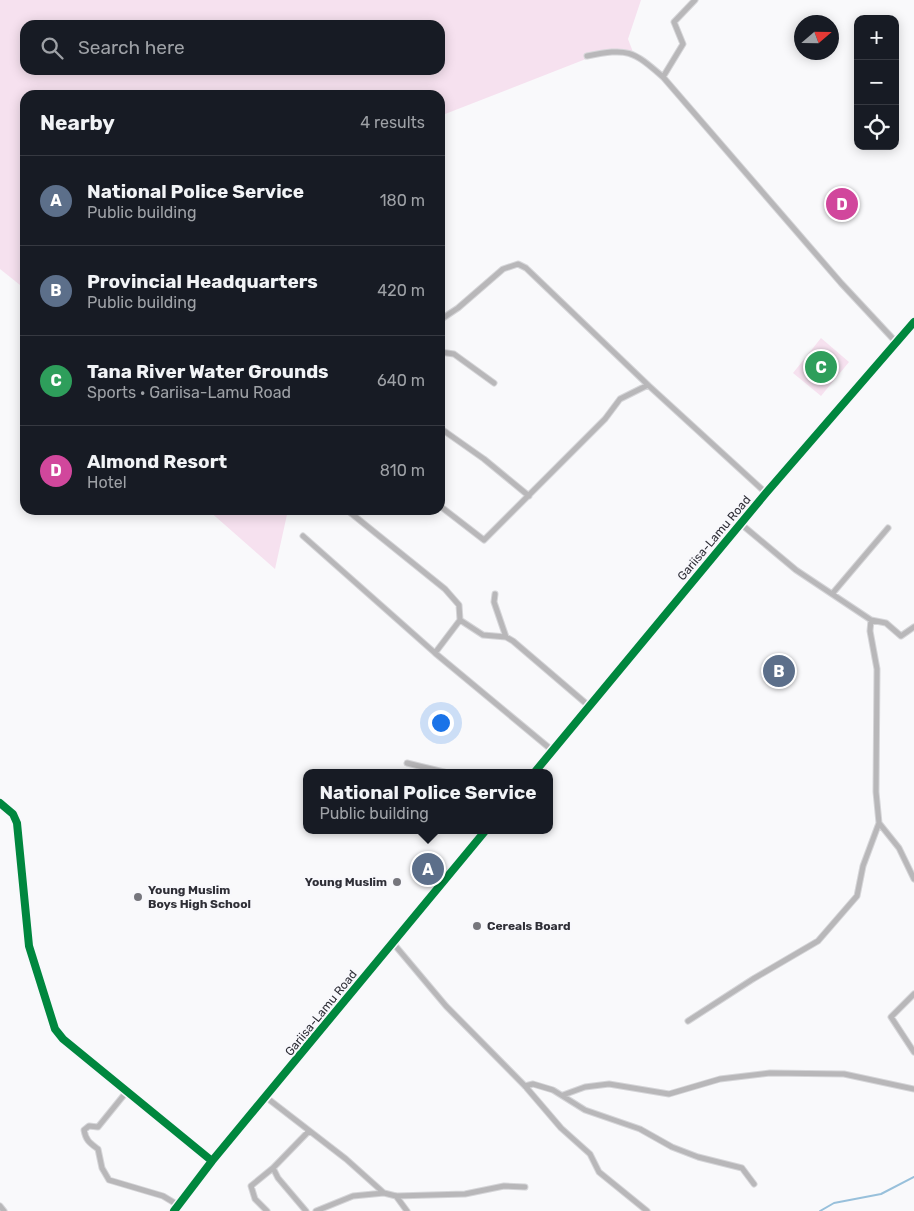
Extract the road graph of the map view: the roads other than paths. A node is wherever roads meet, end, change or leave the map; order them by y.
1 (695, 0) edge
2 (587, 56) dead end
3 (664, 77) junction
4 (445, 317) edge
5 (914, 322) edge
6 (896, 342) junction
7 (445, 353) edge
8 (494, 383) dead end
9 (648, 385) junction
10 (445, 432) edge
11 (766, 493) junction
12 (529, 496) junction
13 (445, 510) edge
14 (353, 515) edge
15 (741, 524) junction
16 (888, 528) dead end
17 (303, 536) dead end
18 (495, 594) dead end
19 (832, 594) junction
20 (460, 620) junction
21 (871, 620) junction
22 (914, 627) edge
23 (506, 638) junction
24 (435, 653) junction
25 (589, 706) junction
26 (553, 751) junction
27 (407, 763) dead end
28 (432, 769) edge
29 (537, 769) edge
30 (0, 803) edge
31 (879, 823) junction
32 (483, 834) edge
33 (914, 879) edge
34 (393, 943) junction
35 (914, 994) edge
36 (688, 1021) dead end
37 (914, 1052) edge
38 (525, 1086) junction
39 (914, 1089) edge
40 (128, 1090) junction
41 (563, 1095) junction
42 (267, 1098) junction
43 (309, 1131) junction
44 (212, 1161) junction
45 (273, 1168) junction
46 (754, 1184) dead end
47 (525, 1187) dead end
48 (384, 1193) junction
49 (396, 1196) junction
50 (0, 1206) edge
51 (176, 1208) edge
52 (4, 1211) edge
53 (267, 1211) edge
54 (306, 1211) edge
55 (316, 1211) edge
56 (407, 1211) edge
57 (647, 1211) edge

1 - 3 street
2 - 3 street
3 - 6 street
4 - 9 street
5 - 6 street, Gariisa-Lamu Road
6 - 11 street, Gariisa-Lamu Road
7 - 8 street
9 - 11 street
9 - 12 street
10 - 12 street
11 - 15 street, Gariisa-Lamu Road
12 - 13 street
14 - 20 street
15 - 19 street
15 - 25 street, Gariisa-Lamu Road
16 - 19 street
17 - 24 street
18 - 23 street
19 - 21 street
20 - 23 street
20 - 24 street
21 - 22 street
21 - 31 street
23 - 25 street
24 - 26 street
25 - 26 street, Gariisa-Lamu Road
26 - 29 street, Gariisa-Lamu Road
27 - 28 street
30 - 40 street
31 - 33 street
31 - 36 street
32 - 34 street, Gariisa-Lamu Road
34 - 38 street
34 - 42 street, Gariisa-Lamu Road
35 - 37 street
38 - 41 street
38 - 57 street
39 - 41 street
40 - 44 street
40 - 51 street
41 - 46 street
42 - 43 street
42 - 44 street, Gariisa-Lamu Road
43 - 45 street
43 - 48 street
44 - 51 street, Gariisa-Lamu Road
45 - 53 street
45 - 54 street
47 - 49 street
48 - 49 street
48 - 55 street
49 - 56 street
50 - 52 street

